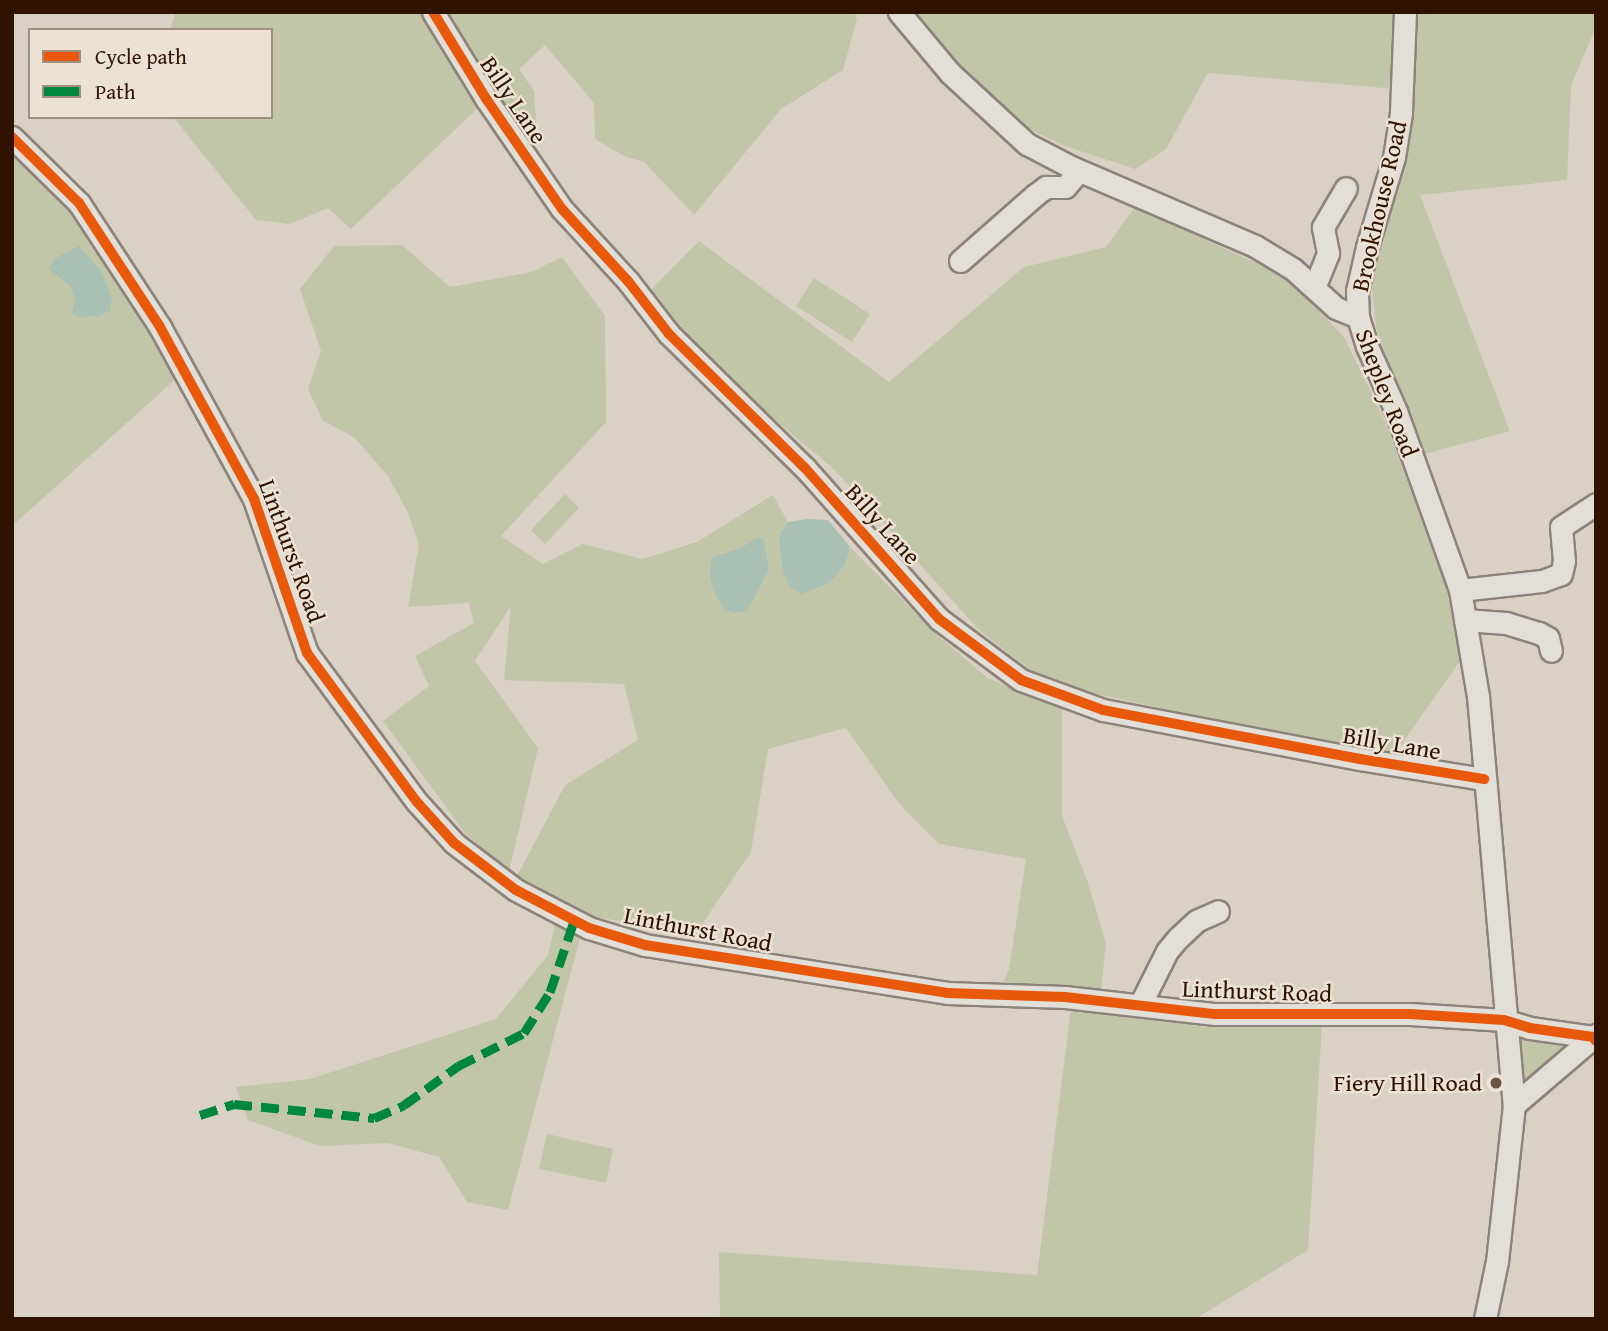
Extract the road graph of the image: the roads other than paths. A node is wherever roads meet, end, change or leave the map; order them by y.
1 (433, 12) edge
2 (899, 12) edge
3 (1405, 12) edge
4 (12, 136) edge
5 (1079, 171) junction
6 (1346, 188) dead end
7 (960, 261) dead end
8 (1314, 288) junction
9 (1357, 317) junction
10 (1596, 504) edge
11 (1460, 590) junction
12 (1465, 620) junction
13 (1551, 651) dead end
14 (1484, 779) junction
15 (1218, 911) dead end
16 (1140, 1005) junction
17 (1504, 1020) junction
18 (1595, 1038) edge
19 (1514, 1105) junction
20 (1485, 1319) edge

1 - 14 street, Billy Lane
2 - 5 street, Shepley Road
3 - 9 street, Brookhouse Road
4 - 16 street, Linthurst Road
5 - 7 street
5 - 8 street, Shepley Road
6 - 8 street
8 - 9 street, Shepley Road
9 - 11 street, Shepley Road
10 - 11 street
11 - 12 street, Shepley Road
12 - 13 street
12 - 14 street, Shepley Road
14 - 17 street, Shepley Road
15 - 16 street
16 - 17 street, Linthurst Road
17 - 18 street, Linthurst Road
17 - 19 street
18 - 19 street
19 - 20 street

